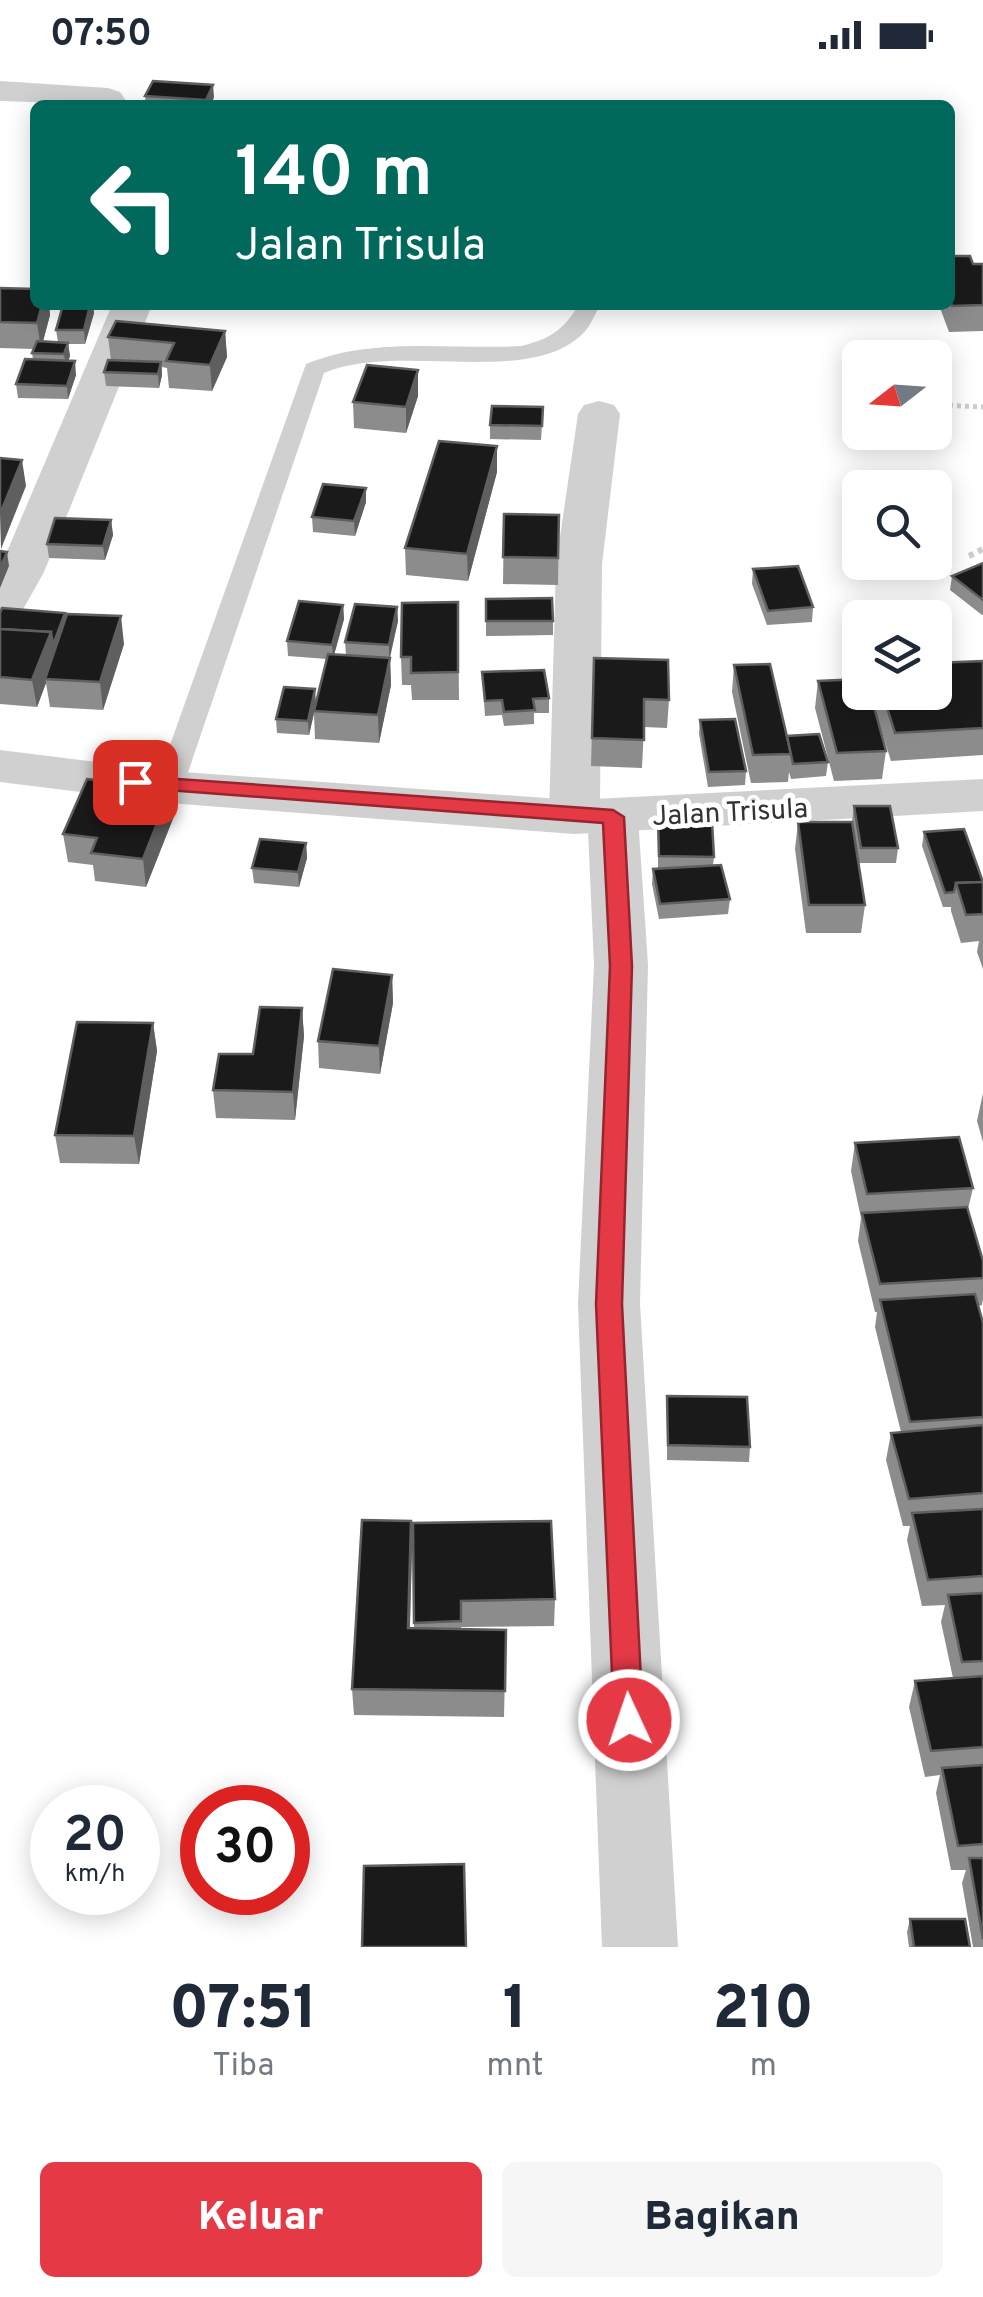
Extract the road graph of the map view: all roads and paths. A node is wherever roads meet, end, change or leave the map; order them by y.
1 (0, 91) edge
2 (108, 100) edge
3 (130, 310) edge
4 (586, 310) edge
5 (952, 406) edge
6 (983, 407) edge
7 (599, 414) dead end
8 (983, 549) edge
9 (969, 556) dead end
10 (0, 612) edge
11 (0, 766) edge
12 (168, 787) junction
13 (983, 794) edge
14 (594, 817) junction
15 (640, 1947) edge

1 - 2 street
3 - 10 street
4 - 12 lane
5 - 6 path
7 - 14 street
8 - 9 path
11 - 12 street, Jalan Trisula
12 - 14 street, Jalan Trisula
13 - 14 street, Jalan Trisula
14 - 15 street

